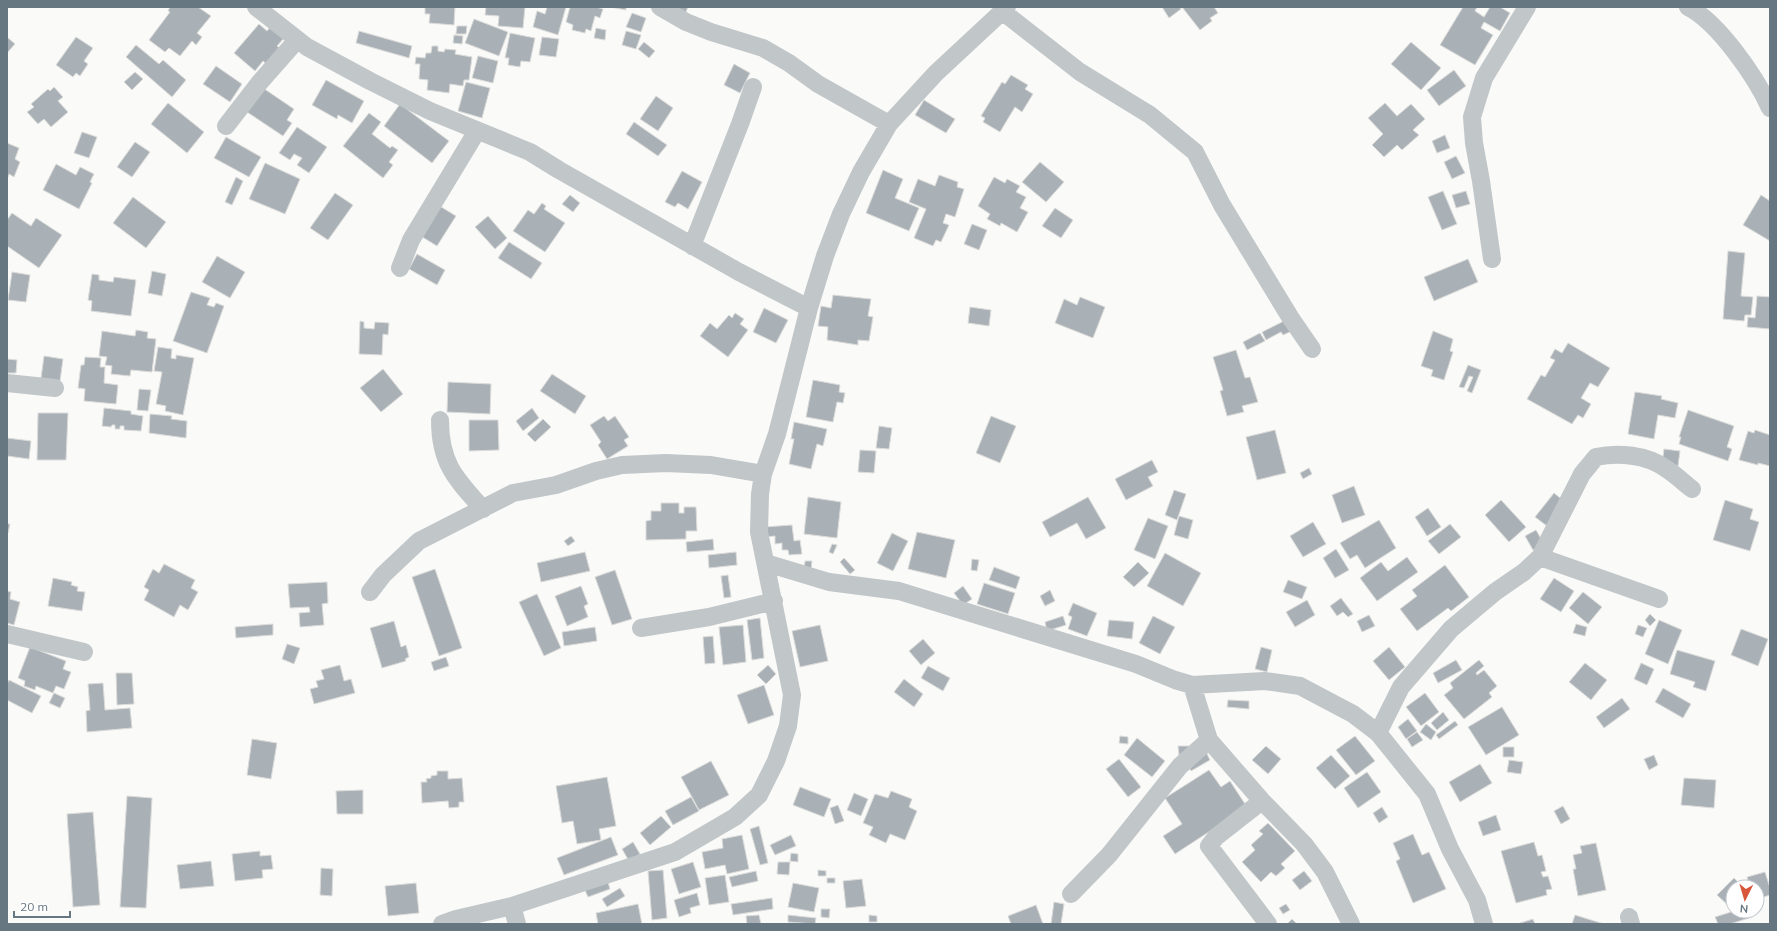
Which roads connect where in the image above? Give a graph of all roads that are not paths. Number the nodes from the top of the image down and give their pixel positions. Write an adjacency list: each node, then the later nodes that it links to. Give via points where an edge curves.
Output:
1 (256, 7): 6 (street)
2 (660, 7): 9 (street, via 686,22 711,32 763,48 818,84)
3 (1527, 7): 13 (street, via 1484,78 1472,116)
4 (1688, 7): 8 (street, via 1700,13 1728,42)
5 (1005, 9): 9 (street, via 936,73); 16 (street, via 1080,72 1150,115 1195,152 1222,205)
6 (297, 40): 10 (street); 11 (street, via 430,112)
7 (753, 87): 12 (street)
8 (1770, 108)
9 (889, 124): 15 (street, via 861,172 841,214)
10 (226, 126)
11 (477, 131): 12 (street, via 530,152); 14 (street, via 411,240)
12 (692, 246): 15 (street)
13 (1492, 259)
14 (400, 268)
15 (809, 308): 20 (street, via 777,434)
16 (1312, 349)
17 (7, 383): 18 (street)
18 (55, 388)
19 (440, 420): 22 (street, via 440,439 447,464 461,486)
20 (762, 474): 22 (street, via 711,465 622,465 556,485 513,493); 24 (street, via 759,525)
21 (1692, 489): 23 (street, via 1664,467 1641,458 1619,454 1596,457 1582,474)
22 (483, 509): 25 (street, via 419,541 383,574)
23 (1540, 557): 26 (street); 32 (street, via 1451,629 1401,687)
24 (766, 563): 27 (street); 31 (street, via 829,582 898,591 1136,664)
25 (370, 592)
26 (1659, 599)
27 (774, 601): 28 (street, via 710,617); 36 (street, via 792,695 786,733 776,761 759,795 735,817 674,852)
28 (641, 628)
29 (7, 634): 30 (street)
30 (84, 652)
31 (1192, 685): 32 (street, via 1265,681 1300,686 1352,714); 33 (street)
32 (1378, 733): 41 (street, via 1427,794 1450,849 1477,900)
33 (1209, 740): 34 (street); 35 (street, via 1180,766 1109,855)
34 (1262, 800): 39 (street, via 1216,837 1209,846); 40 (street, via 1304,844 1325,872)
35 (1071, 894)
36 (512, 906): 37 (street); 38 (street)
37 (442, 924)
38 (517, 924)
39 (1268, 924)
40 (1351, 924)
41 (1484, 924)

